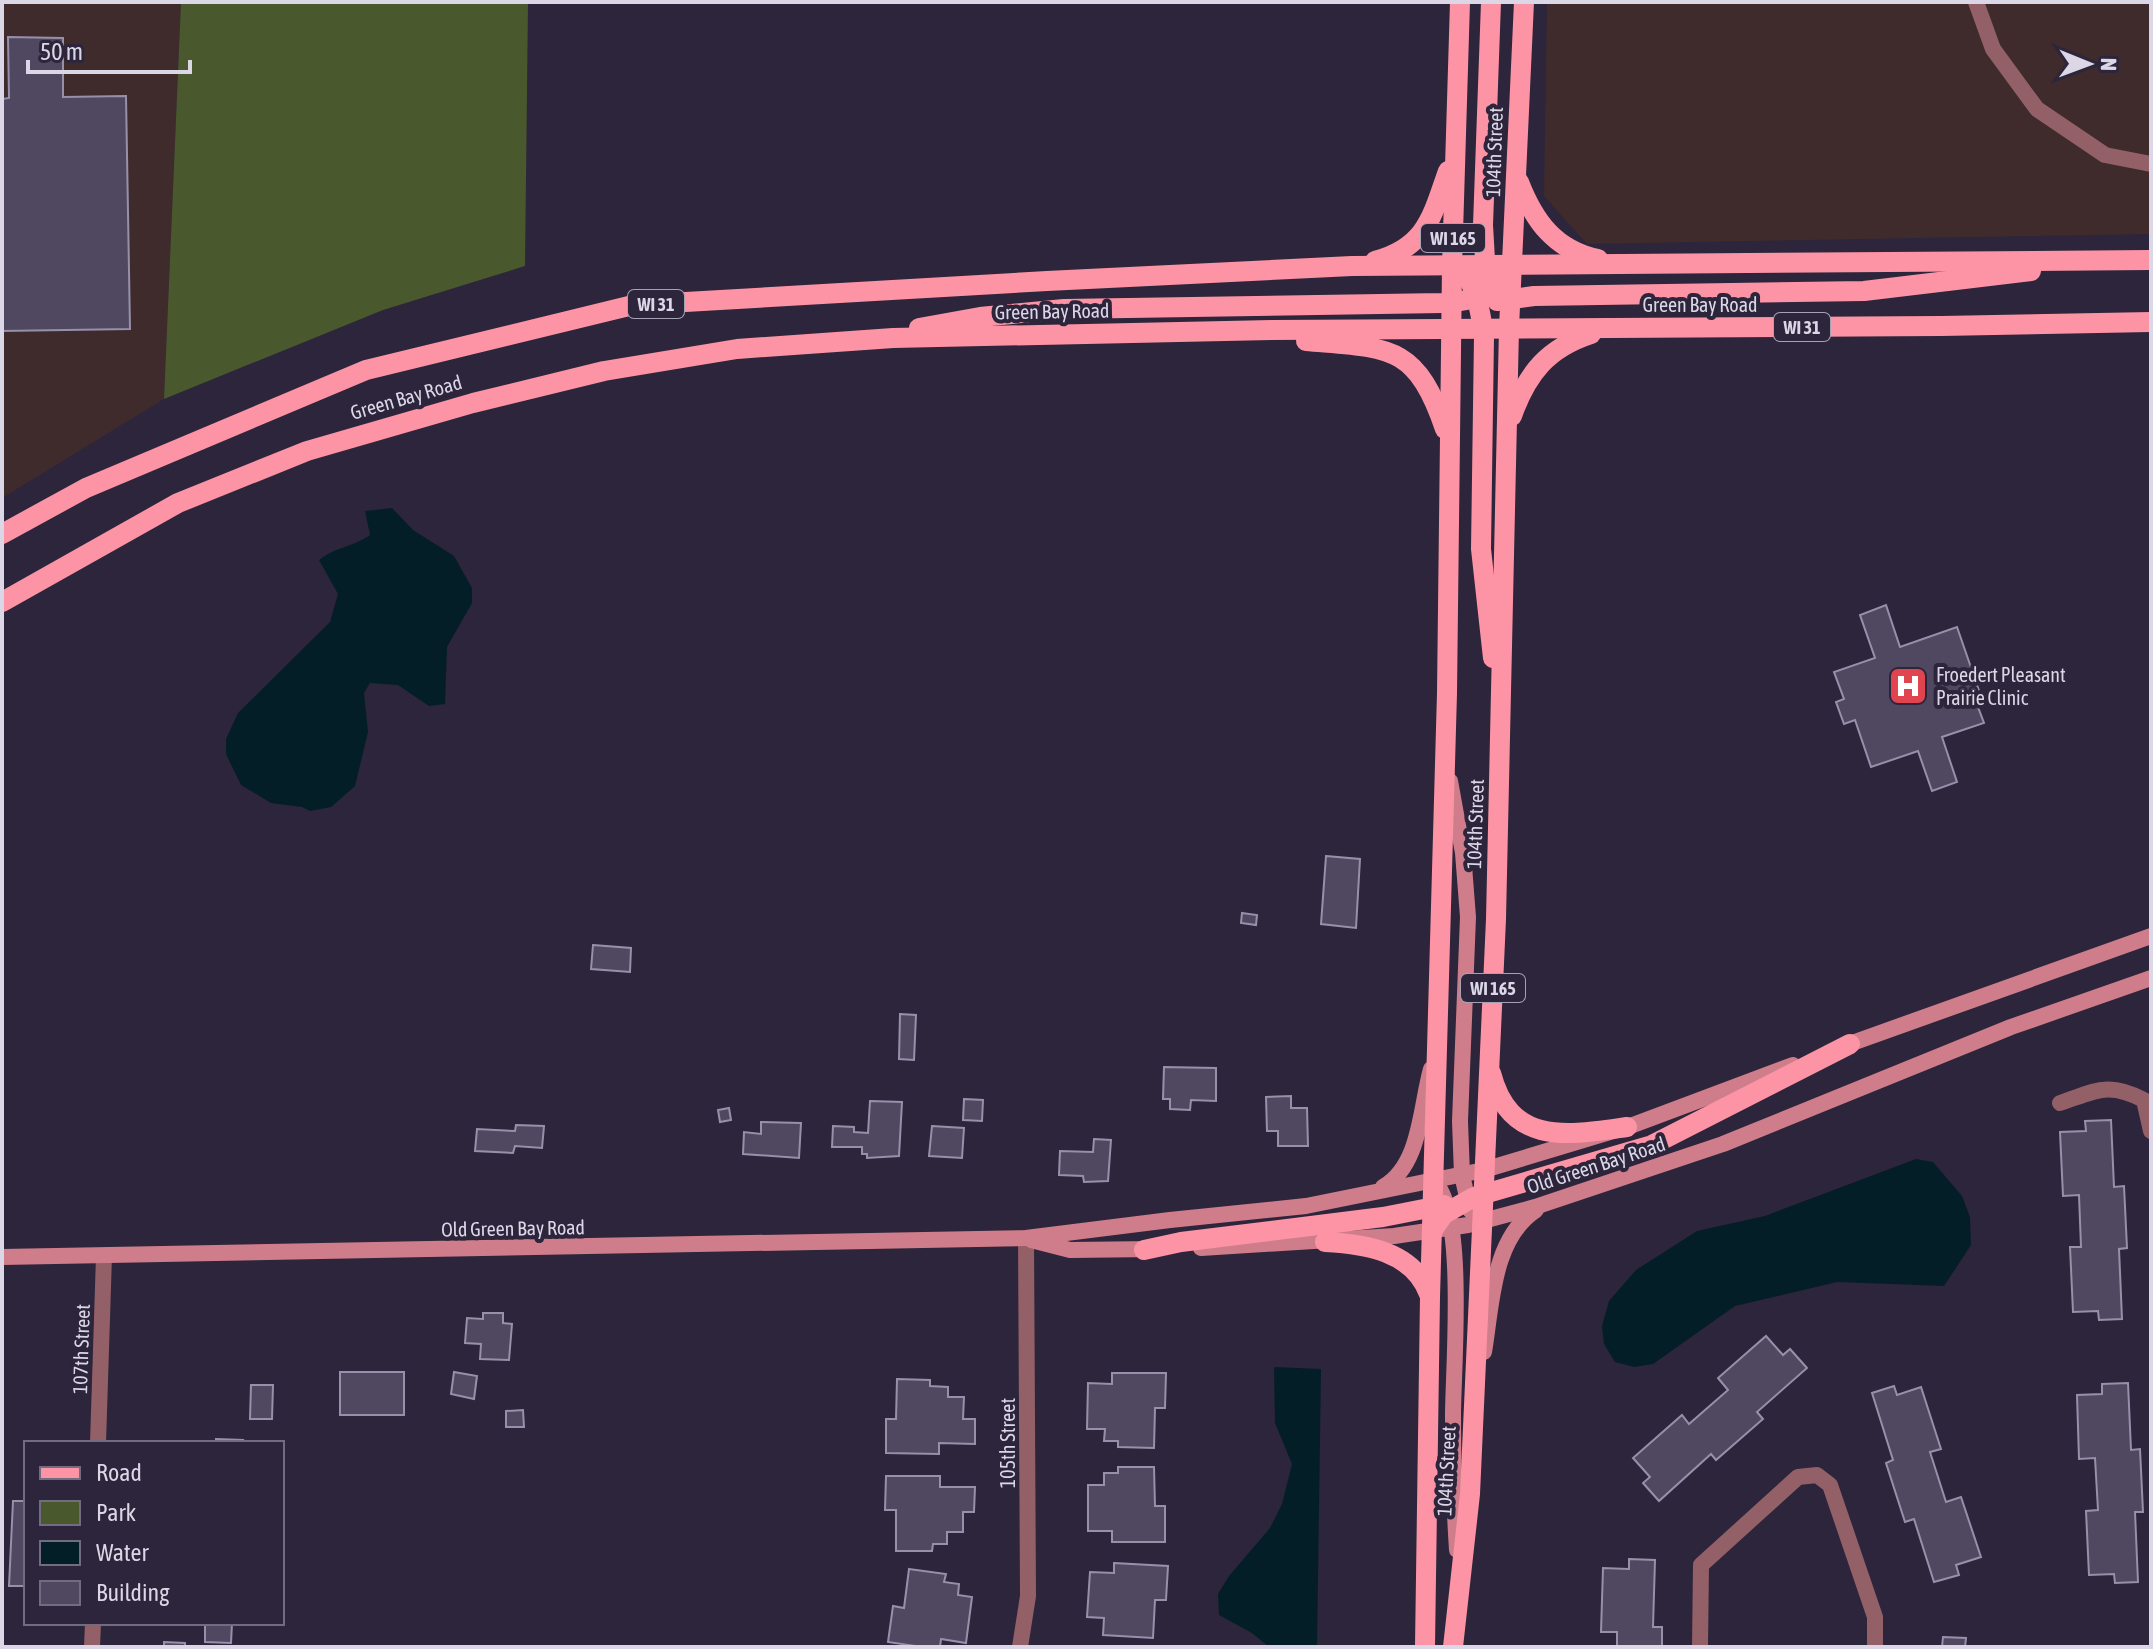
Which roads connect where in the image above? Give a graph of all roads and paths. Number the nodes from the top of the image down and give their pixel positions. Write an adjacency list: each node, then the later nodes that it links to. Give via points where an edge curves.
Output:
1 (1460, 2): 5 (main road, 104th Street / WI 165)
2 (1491, 2): 11 (main road)
3 (1524, 2): 7 (main road, 104th Street / WI 165)
4 (1976, 2): 6 (street, via 1993,49 2037,109 2105,155)
5 (1455, 149): 13 (main road, via 1432,215 1417,240 1395,255); 14 (main road, 104th Street / WI 165)
6 (2151, 164)
7 (1517, 176): 10 (main road, via 1535,217 1555,240 1578,253); 12 (main road, 104th Street / WI 165)
8 (2088, 260): 9 (main road, Green Bay Road / WI 31); 10 (main road, Green Bay Road / WI 31); 15 (main road, via 2018,274 1864,291)
9 (2151, 260)
10 (1625, 264): 12 (main road, Green Bay Road / WI 31)
11 (1484, 265): 12 (main road, Green Bay Road / WI 31); 14 (main road, Green Bay Road / WI 31); 15 (main road)
12 (1512, 265): 15 (main road)
13 (1352, 266): 14 (main road, Green Bay Road / WI 31); 26 (main road, Green Bay Road / WI 31, via 633,305 366,370 86,488)
14 (1452, 266): 15 (main road); 16 (main road, 104th Street / WI 165)
15 (1489, 300): 16 (main road); 18 (main road, via 1459,313); 19 (main road); 20 (main road, via 1496,319)
16 (1452, 302): 18 (main road, 104th Street / WI 165); 23 (main road, via 1040,310)
17 (2151, 322): 21 (main road, Green Bay Road / WI 31)
18 (1452, 327): 19 (main road, Green Bay Road / WI 31); 22 (main road, Green Bay Road / WI 31); 25 (main road, 104th Street / WI 165)
19 (1483, 328): 20 (main road, Green Bay Road / WI 31); 28 (main road, via 1481,549)
20 (1509, 328): 21 (main road, Green Bay Road / WI 31); 24 (main road, 104th Street / WI 165)
21 (1608, 329): 24 (main road, via 1563,345 1542,362 1524,387)
22 (1272, 330): 23 (main road, Green Bay Road / WI 31); 25 (main road, via 1285,339 1378,348 1403,358 1427,383)
23 (860, 340): 27 (main road, Green Bay Road / WI 31, via 737,349 604,371 307,451 178,503)
24 (1507, 431): 28 (main road, 104th Street / WI 165)
25 (1450, 441): 29 (main road, 104th Street / WI 165)
26 (2, 534)
27 (2, 602)
28 (1502, 721): 34 (main road, 104th Street / WI 165)
29 (1445, 760): 33 (main road, 104th Street / WI 165); 42 (street, via 1462,841 1467,904)
30 (2151, 936): 32 (street, Old Green Bay Road)
31 (2151, 978): 41 (street, Old Green Bay Road, via 2011,1027 1723,1144)
32 (1850, 1044): 36 (street, Old Green Bay Road); 42 (main road, via 1652,1145)
33 (1437, 1048): 39 (main road, 104th Street / WI 165); 40 (street, via 1408,1160 1393,1181)
34 (1489, 1061): 36 (main road, via 1502,1100 1534,1128 1565,1135); 38 (main road, 104th Street / WI 165)
35 (2060, 1103): 37 (street, via 2099,1089 2123,1089 2144,1100)
36 (1627, 1127): 38 (street, Old Green Bay Road)
37 (2151, 1131)
38 (1484, 1170): 42 (main road, 104th Street / WI 165)
39 (1433, 1181): 40 (street, Old Green Bay Road); 42 (main road, 104th Street / WI 165); 42 (street, Old Green Bay Road)
40 (1370, 1194): 44 (street, Old Green Bay Road)
41 (1547, 1203): 43 (street, Old Green Bay Road); 50 (street, via 1509,1240)
42 (1454, 1205): 43 (main road, 104th Street / WI 165); 43 (street, Old Green Bay Road); 45 (street, Old Green Bay Road); 46 (main road); 49 (main road, 104th Street / WI 165); 52 (street, via 1454,1470)
43 (1482, 1222): 50 (main road, 104th Street / WI 165)
44 (1026, 1238): 46 (street, Old Green Bay Road, via 1061,1250); 47 (street, Old Green Bay Road); 55 (street, 105th Street, via 1028,1596)
45 (1325, 1242): 46 (street, Old Green Bay Road); 49 (main road, via 1368,1247 1401,1259 1421,1278)
46 (1144, 1250)
47 (104, 1256): 48 (street, Old Green Bay Road); 51 (street, 107th Street)
48 (2, 1257)
49 (1430, 1297): 56 (main road, 104th Street / WI 165)
50 (1473, 1413): 52 (main road, 104th Street / WI 165)
51 (98, 1441)
52 (1460, 1584): 57 (main road, 104th Street / WI 165)
53 (93, 1625): 54 (street)
54 (92, 1647)
55 (1020, 1647)
56 (1425, 1647)
57 (1453, 1647)
58 (1700, 1647): 59 (street, via 1701,1565 1798,1477 1817,1475 1830,1485 1875,1617)
59 (1875, 1647)

